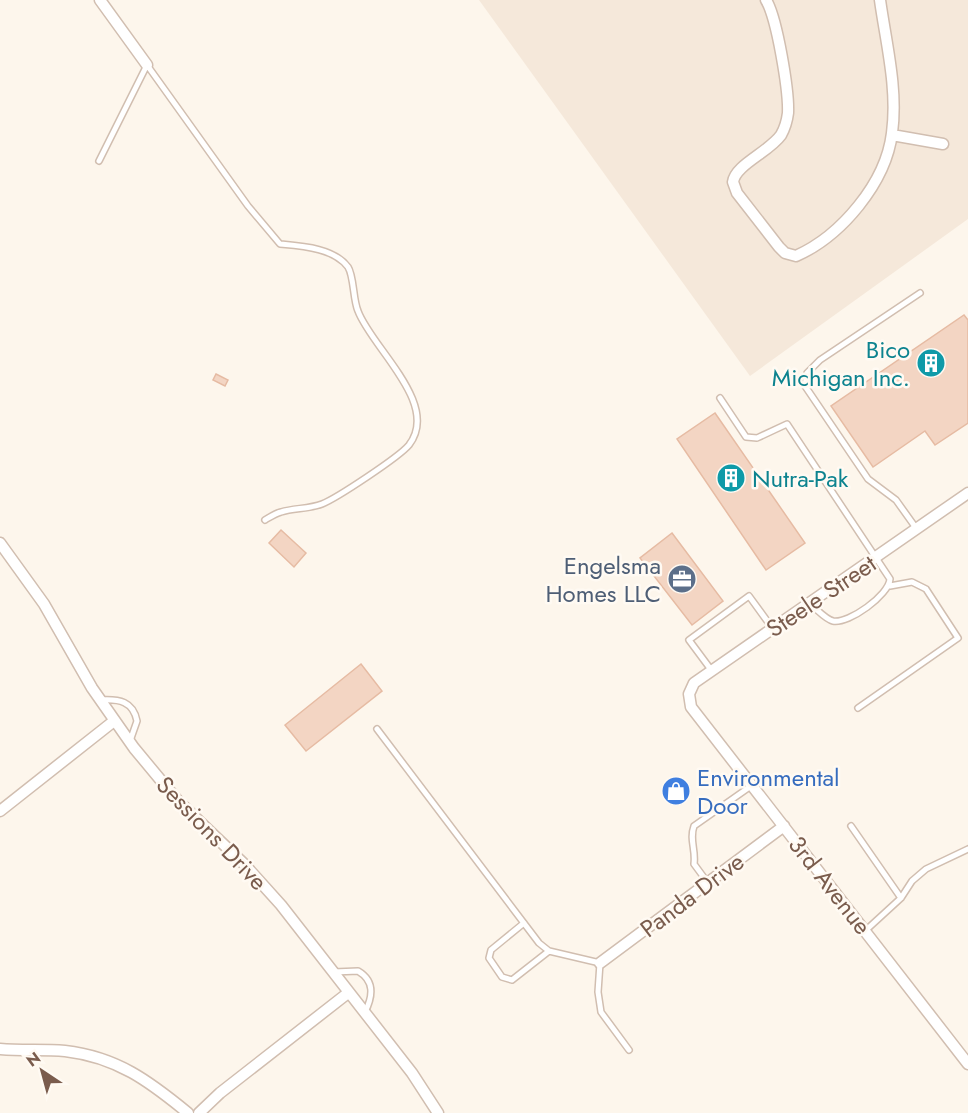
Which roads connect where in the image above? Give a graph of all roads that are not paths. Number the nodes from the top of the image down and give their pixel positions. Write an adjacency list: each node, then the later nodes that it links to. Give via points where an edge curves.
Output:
1 (100, 0): 4 (street)
2 (766, 0): 5 (street, via 776,25 788,116 782,134 737,171 733,182 737,193 779,247 790,255 803,253 861,204 885,160)
3 (880, 0): 5 (street, via 893,94)
4 (147, 65): 7 (lane); 11 (lane, via 248,206 280,244 335,255 349,268 358,313 416,408 416,430 410,444 396,457 322,504 280,512)
5 (892, 135): 6 (street)
6 (943, 144)
7 (99, 161)
8 (920, 293): 12 (lane, via 820,360 807,373 806,386 868,479 896,500)
9 (720, 398): 14 (lane, via 746,437 757,438 787,424)
10 (968, 493): 12 (street, Steele Street)
11 (265, 520)
12 (917, 530): 14 (street, Steele Street)
13 (0, 543): 19 (street, Sessions Drive, via 44,604)
14 (876, 558): 15 (lane, via 890,579); 16 (street, Steele Street)
15 (890, 586): 16 (lane, via 845,621 831,621); 21 (lane, via 912,582 926,589 958,638)
16 (810, 604): 17 (street, Steele Street)
17 (773, 629): 18 (street, Steele Street); 18 (lane, via 749,596 689,640)
18 (712, 671): 20 (street, Steele Street, via 694,683 689,694)
19 (100, 700): 22 (street, Sessions Drive); 24 (lane, via 123,701 132,708 137,725)
20 (691, 707): 25 (street, 3rd Avenue)
21 (858, 708)
22 (114, 722): 24 (street, Sessions Drive); 26 (street)
23 (377, 729): 32 (lane)
24 (129, 742): 36 (street, Sessions Drive, via 178,801 273,895)
25 (752, 785): 27 (street, 3rd Avenue); 30 (lane, via 694,826 690,836 696,851 694,864)
26 (0, 811)
27 (784, 826): 30 (street, Panda Drive); 33 (street, 3rd Avenue)
28 (851, 826): 31 (lane)
29 (968, 849): 31 (lane, via 926,869)
30 (708, 883): 35 (street, Panda Drive)
31 (901, 898): 33 (lane)
32 (524, 923): 34 (lane); 34 (lane, via 491,950 489,958 502,977 512,980)
33 (865, 931): 41 (street, 3rd Avenue)
34 (549, 951): 35 (lane)
35 (600, 963): 40 (lane, via 601,1012)
36 (333, 972): 37 (street, Sessions Drive); 38 (lane, via 357,971 369,980 371,996)
37 (348, 993): 38 (street, Sessions Drive); 43 (street)
38 (364, 1013): 44 (street, Sessions Drive)
39 (0, 1049): 42 (street, via 65,1051 100,1058 141,1077)
40 (630, 1050)
41 (968, 1064)
42 (188, 1113)
43 (199, 1113)
44 (438, 1113)

